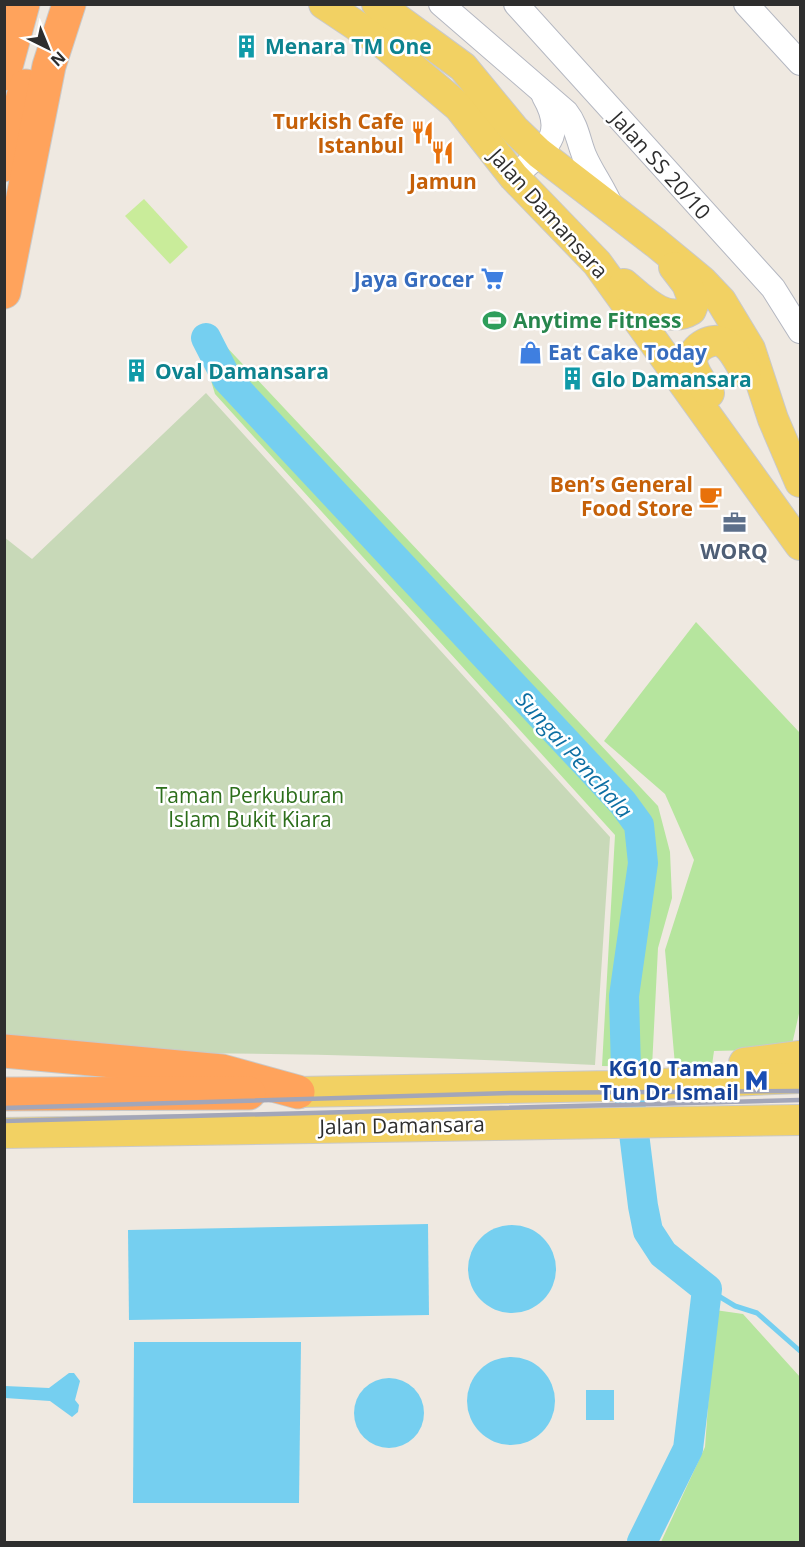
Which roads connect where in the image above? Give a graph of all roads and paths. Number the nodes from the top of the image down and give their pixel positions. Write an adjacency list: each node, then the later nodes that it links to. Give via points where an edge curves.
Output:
1 (12, 4): 10 (highway)
2 (23, 4): 12 (highway)
3 (53, 4): 15 (highway)
4 (69, 4): 20 (highway, via 49,66)
5 (324, 4): 16 (main road, Jalan Damansara, via 384,44 459,107)
6 (377, 4): 14 (main road, Jalan Damansara, via 463,67)
7 (441, 4): 13 (street)
8 (516, 4): 21 (street, Jalan SS 20/10, via 773,288)
9 (746, 4): 11 (street)
10 (4, 18)
11 (801, 63)
12 (4, 74)
13 (540, 89): 14 (street, via 554,113 556,128); 17 (street, via 574,122 584,154 603,185)
14 (539, 153): 16 (street); 17 (main road, Jalan Damansara)
15 (4, 165)
16 (514, 177): 19 (main road, Jalan Damansara)
17 (613, 212): 18 (main road, Jalan Damansara)
18 (656, 243): 19 (main road, via 691,293 691,310 682,316 662,313); 22 (main road, Jalan Damansara, via 702,281 734,320 750,349)
19 (597, 263): 24 (main road, Jalan Damansara)
20 (4, 292)
21 (801, 331)
22 (773, 419): 23 (main road, Jalan Damansara); 24 (main road, via 724,343 715,340 696,351 692,360 695,372 741,442)
23 (801, 482)
24 (760, 485): 25 (main road, Jalan Damansara)
25 (801, 545)
26 (4, 1050): 30 (highway, via 222,1071)
27 (801, 1056): 29 (main road, via 735,1064)
28 (801, 1078): 29 (main road, Jalan Damansara)
29 (711, 1081): 30 (main road, Jalan Damansara)
30 (298, 1092): 31 (highway)
31 (4, 1094)
32 (801, 1120): 33 (main road, Jalan Damansara)
33 (4, 1133)

